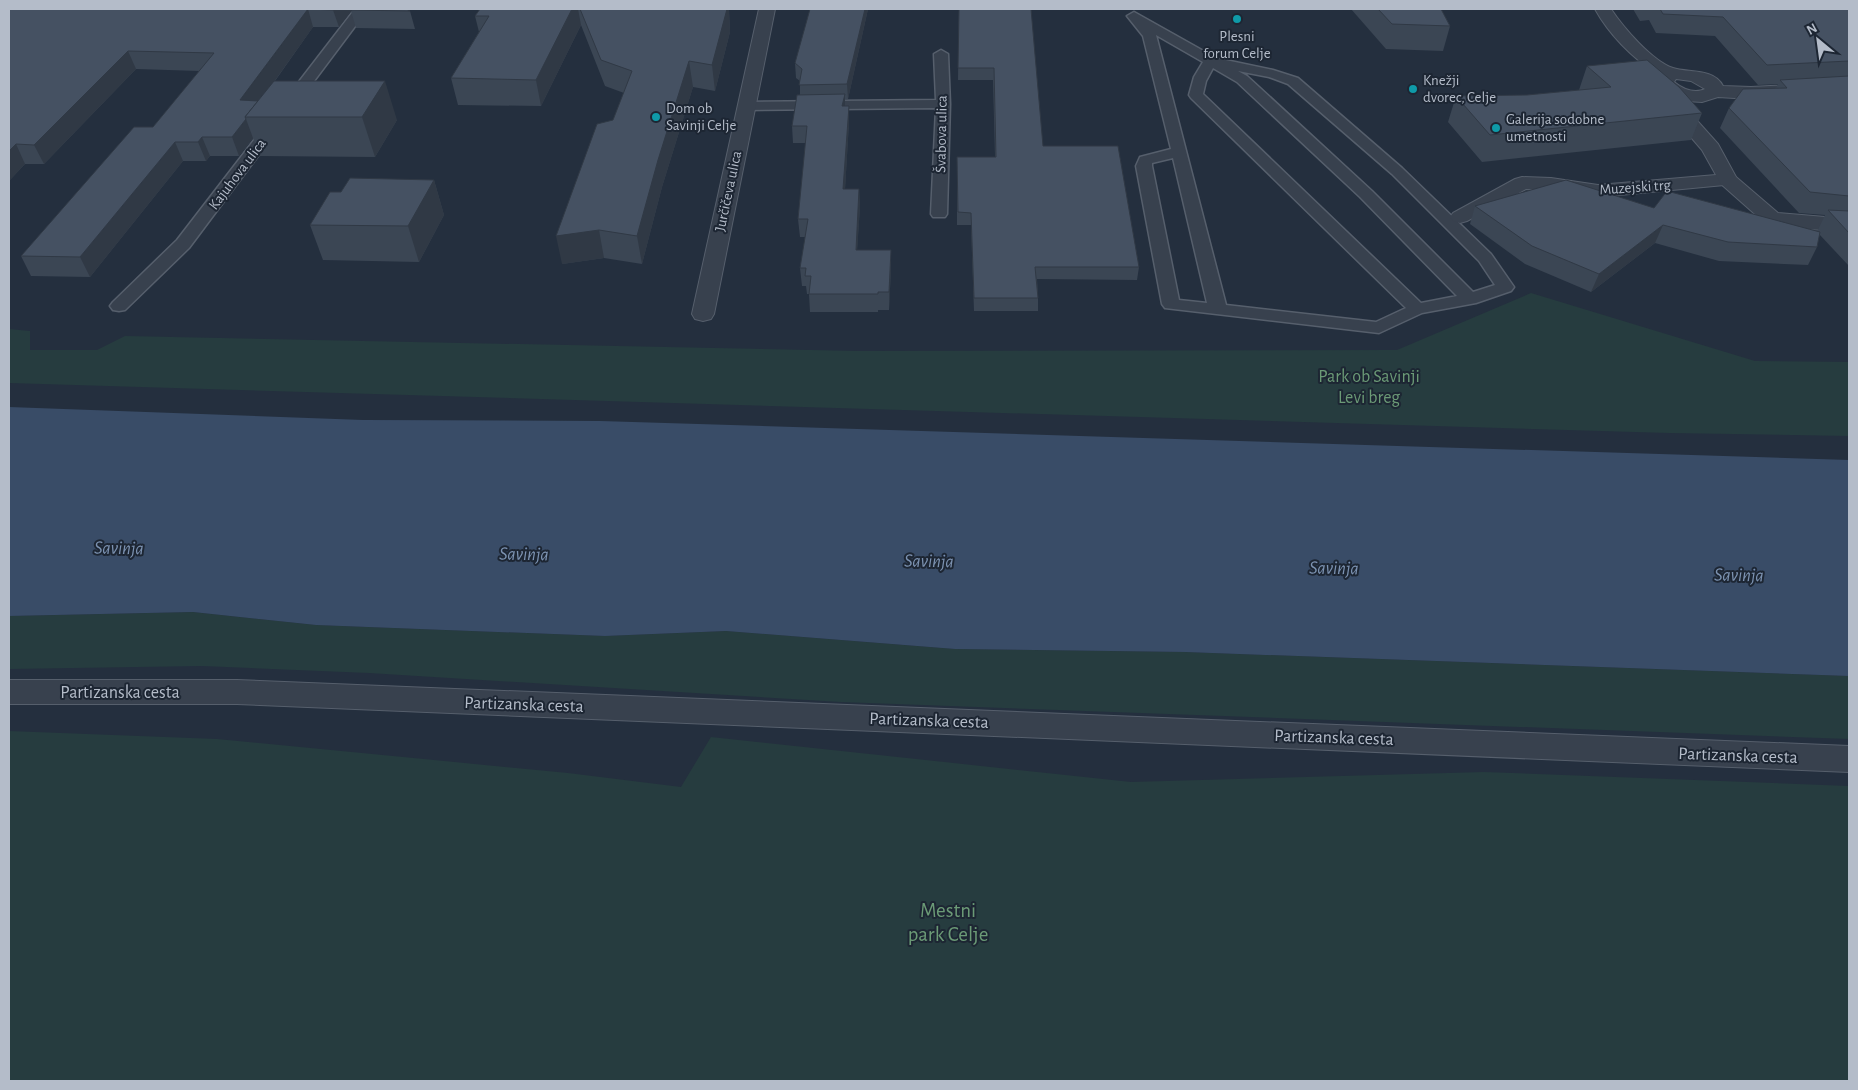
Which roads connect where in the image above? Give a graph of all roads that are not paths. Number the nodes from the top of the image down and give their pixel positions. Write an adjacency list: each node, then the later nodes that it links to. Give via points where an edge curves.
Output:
1 (362, 9): 19 (lane, Kajuhova ulica, via 183,244)
2 (767, 9): 12 (street, Jurčičeva ulica)
3 (1603, 9): 7 (street, via 1622,37)
4 (1128, 12): 6 (lane); 13 (lane, via 1150,35)
5 (941, 54): 11 (lane, Švabova ulica)
6 (1211, 61): 18 (lane, via 1242,79 1366,194); 18 (lane, via 1293,81 1398,171 1486,258 1505,287); 20 (lane, via 1202,71 1196,95)
7 (1670, 74): 9 (street, via 1701,77 1713,84); 10 (street, via 1663,80 1667,88)
8 (1849, 87): 9 (street, via 1751,93)
9 (1715, 91): 10 (street, via 1697,97)
10 (1682, 94): 14 (street, via 1674,107 1711,148)
11 (943, 104): 12 (lane); 15 (lane, Švabova ulica)
12 (746, 106): 22 (street, Jurčičeva ulica)
13 (1180, 151): 21 (lane); 21 (lane, via 1145,160 1144,166 1171,304)
14 (1728, 180): 16 (street, Muzejski trg, via 1598,191 1522,183); 17 (street, via 1772,219)
15 (939, 214)
16 (1460, 217)
17 (1849, 224)
18 (1470, 298): 20 (lane)
19 (119, 306)
20 (1417, 309): 21 (lane, via 1379,328)
21 (1218, 310)
22 (703, 314)
23 (9, 692): 24 (street, Partizanska cesta, via 237,692)
24 (1849, 759)

